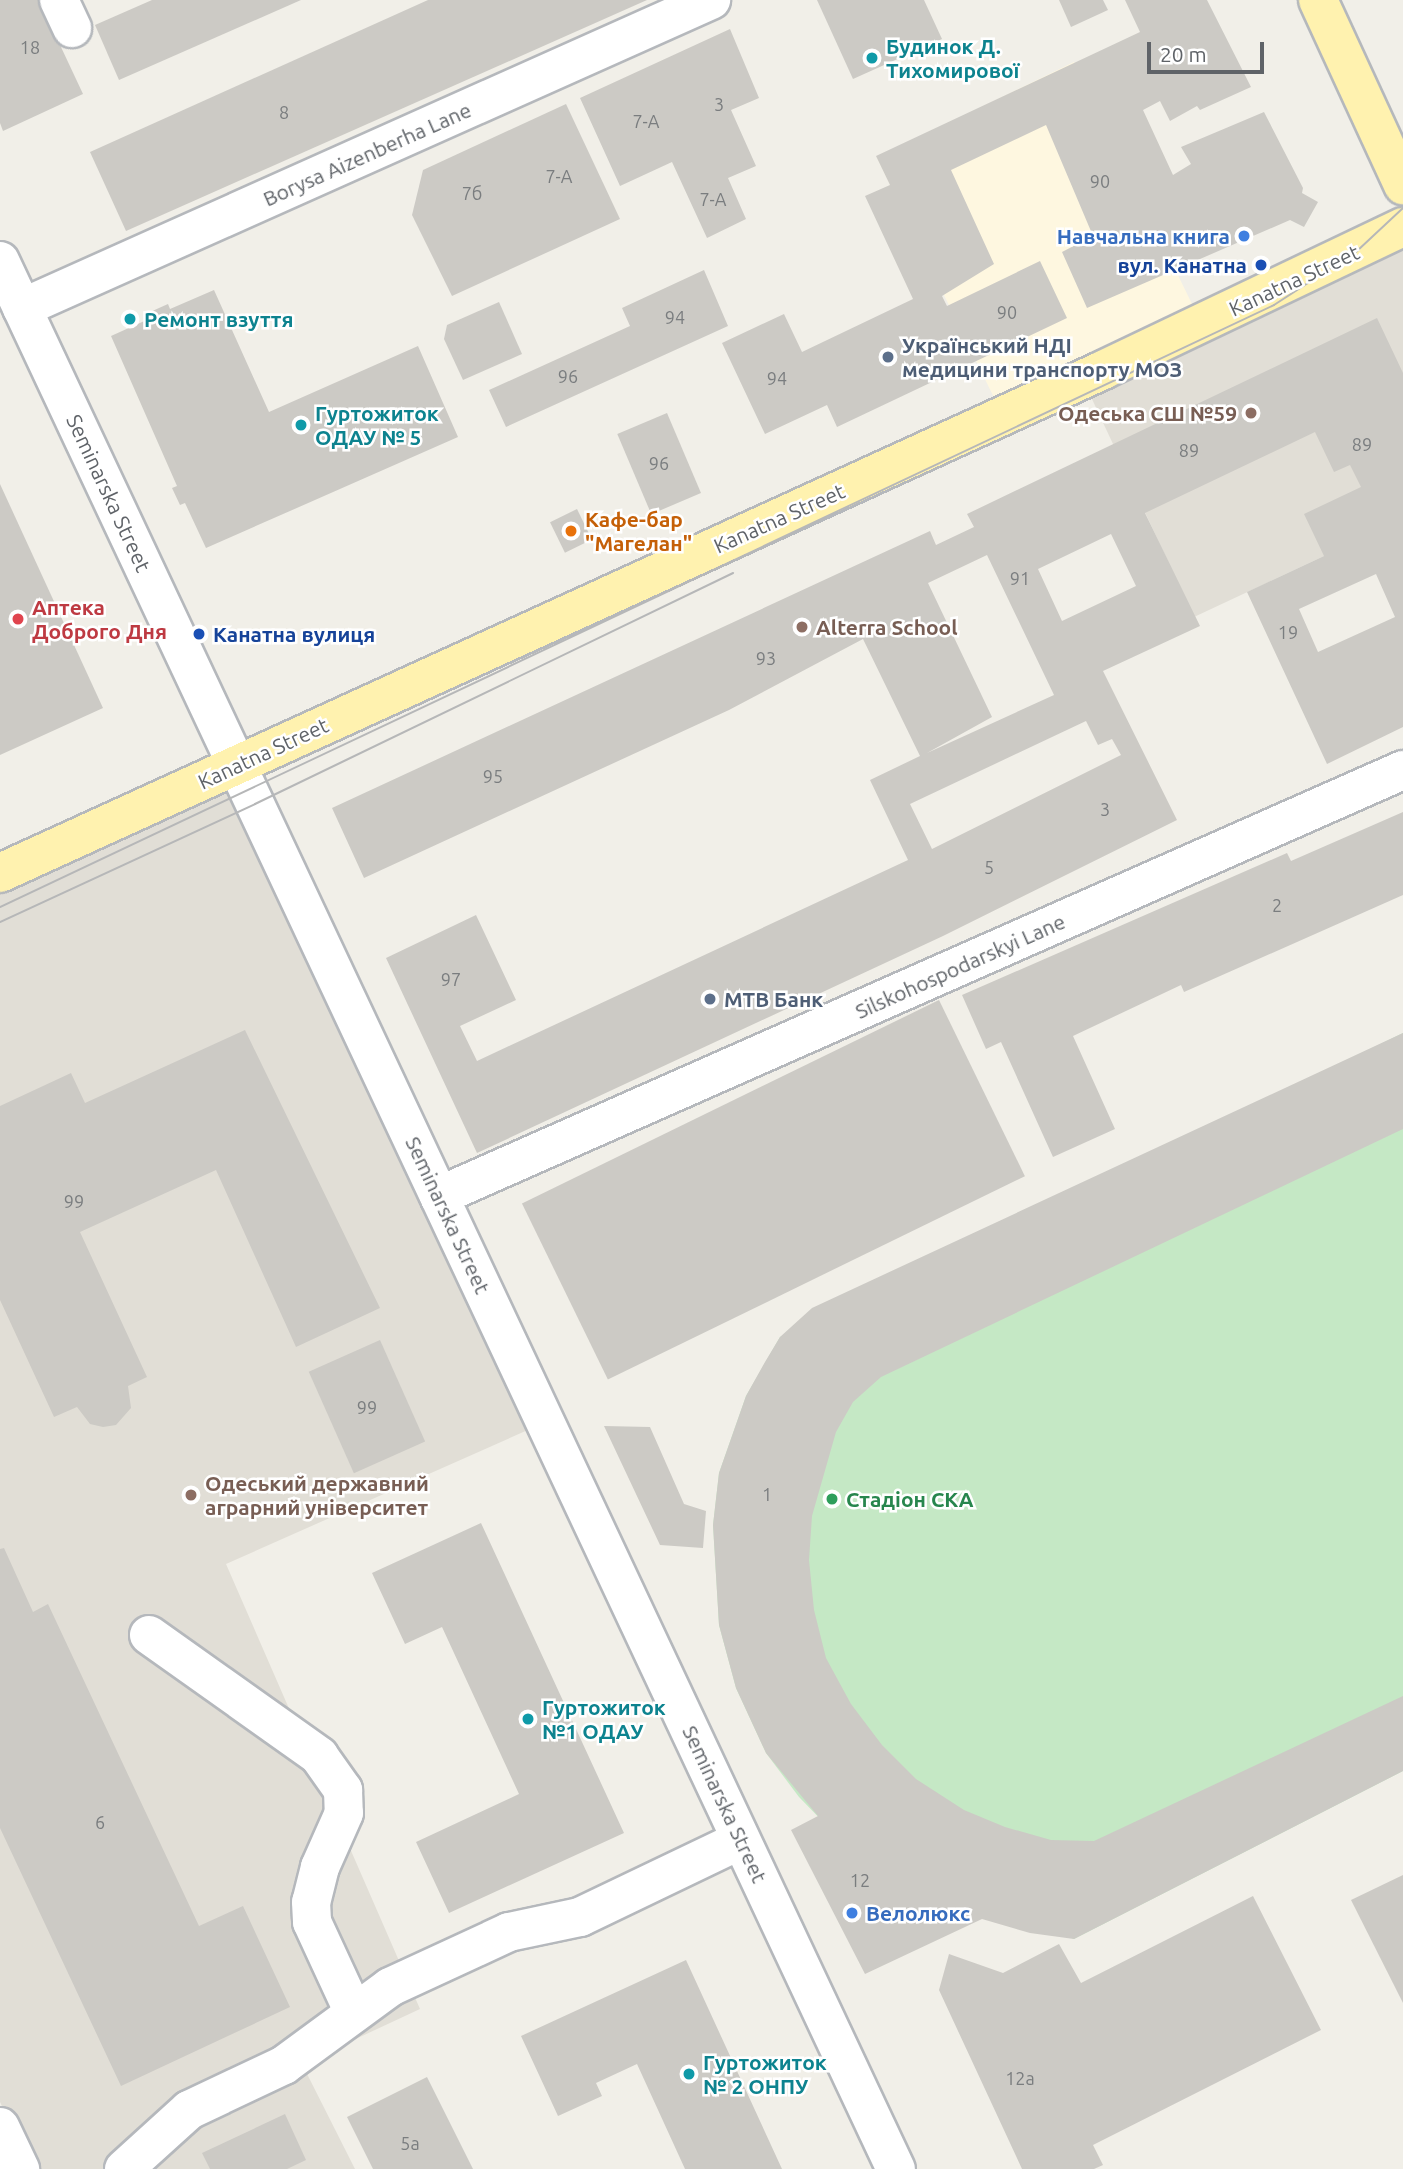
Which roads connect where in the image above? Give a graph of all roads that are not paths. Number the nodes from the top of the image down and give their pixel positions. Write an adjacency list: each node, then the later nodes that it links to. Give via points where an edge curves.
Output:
1 (711, 0): 6 (street, Borysa Aizenberha Lane)
2 (1318, 0): 3 (main road)
3 (1402, 177)
4 (1403, 227): 7 (main road, Kanatna Street, via 1103,370)
5 (0, 261): 6 (street, Seminarska Street)
6 (22, 308): 7 (street, Seminarska Street)
7 (237, 765): 9 (main road, Kanatna Street); 10 (street, Seminarska Street)
8 (1403, 770): 10 (street, Silskohospodarskyi Lane)
9 (0, 873)
10 (439, 1196): 12 (street, Seminarska Street)
11 (149, 1635): 13 (street, via 319,1756 343,1790 344,1812 320,1867 311,1902 312,1922)
12 (741, 1840): 13 (street, via 580,1917 509,1932 390,1987); 17 (street, Seminarska Street)
13 (354, 2013): 16 (street, via 284,2065 189,2110)
14 (0, 2127): 15 (street)
15 (20, 2169)
16 (124, 2169)
17 (896, 2169)

